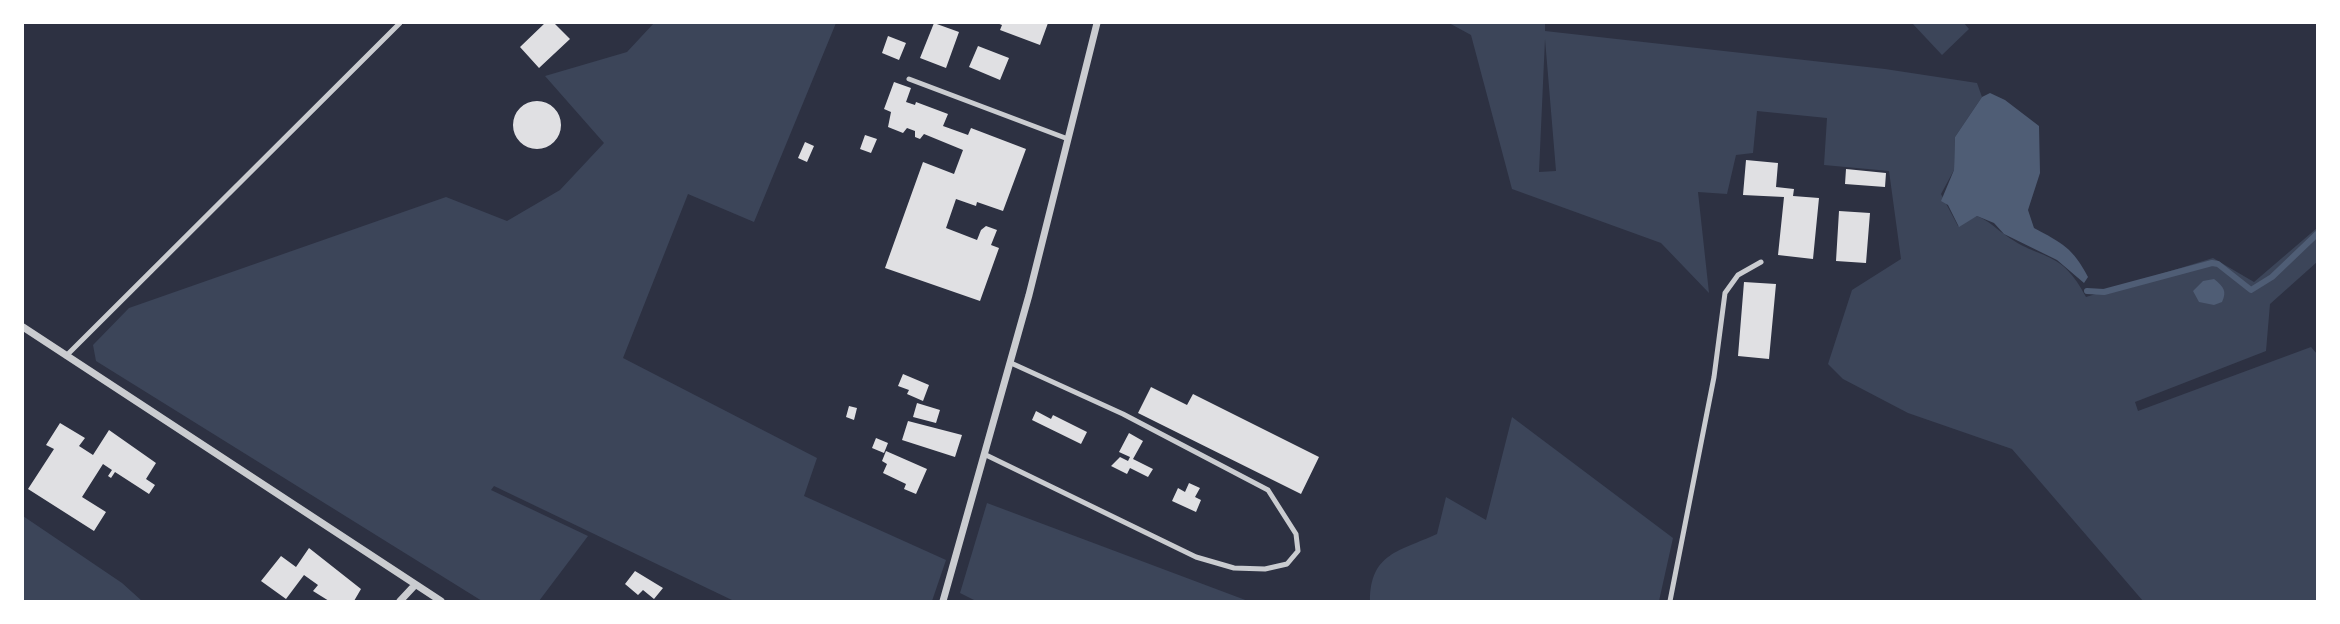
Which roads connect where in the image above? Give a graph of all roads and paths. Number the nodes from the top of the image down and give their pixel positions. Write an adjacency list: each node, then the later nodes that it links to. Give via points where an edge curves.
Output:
1 (400, 23): 7 (lane)
2 (1097, 23): 4 (street)
3 (909, 79): 4 (lane)
4 (1068, 139): 8 (street)
5 (1761, 262): 14 (lane, via 1738,275 1725,293 1714,377)
6 (23, 327): 7 (street)
7 (66, 356): 10 (street)
8 (1011, 363): 9 (street); 9 (lane, via 1123,414 1268,490 1296,534 1297,551 1287,564 1265,569 1234,568 1196,557)
9 (986, 455): 13 (street)
10 (415, 585): 11 (street); 12 (street)
11 (400, 601)
12 (441, 601)
13 (943, 601)
14 (1670, 601)

